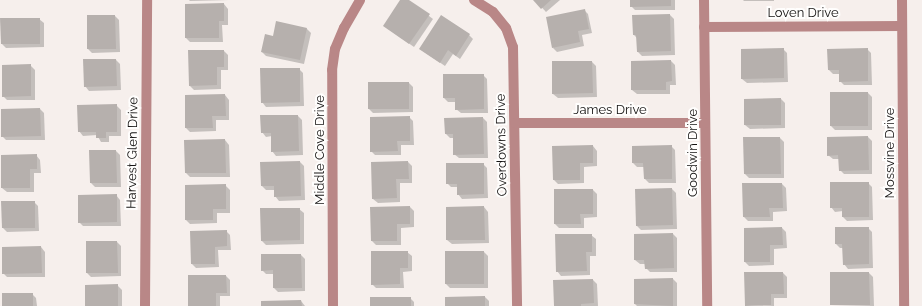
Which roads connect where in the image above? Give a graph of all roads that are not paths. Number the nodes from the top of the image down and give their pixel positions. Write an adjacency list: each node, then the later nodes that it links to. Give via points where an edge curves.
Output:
1 (147, 0): 10 (street, Harvest Glen Drive)
2 (360, 0): 11 (street, Middle Cove Drive, via 335,49 332,70)
3 (474, 0): 9 (street, Overdowns Drive, via 493,12 506,28 513,47)
4 (704, 0): 7 (street, Goodwin Drive)
5 (902, 0): 6 (street, Mossvine Drive)
6 (902, 26): 7 (street, Loven Drive); 14 (street, Mossvine Drive)
7 (704, 27): 8 (street, Goodwin Drive)
8 (705, 122): 9 (street, James Drive); 13 (street, Goodwin Drive)
9 (516, 123): 12 (street, Overdowns Drive)
10 (145, 306)
11 (333, 306)
12 (517, 306)
13 (707, 306)
14 (904, 306)

